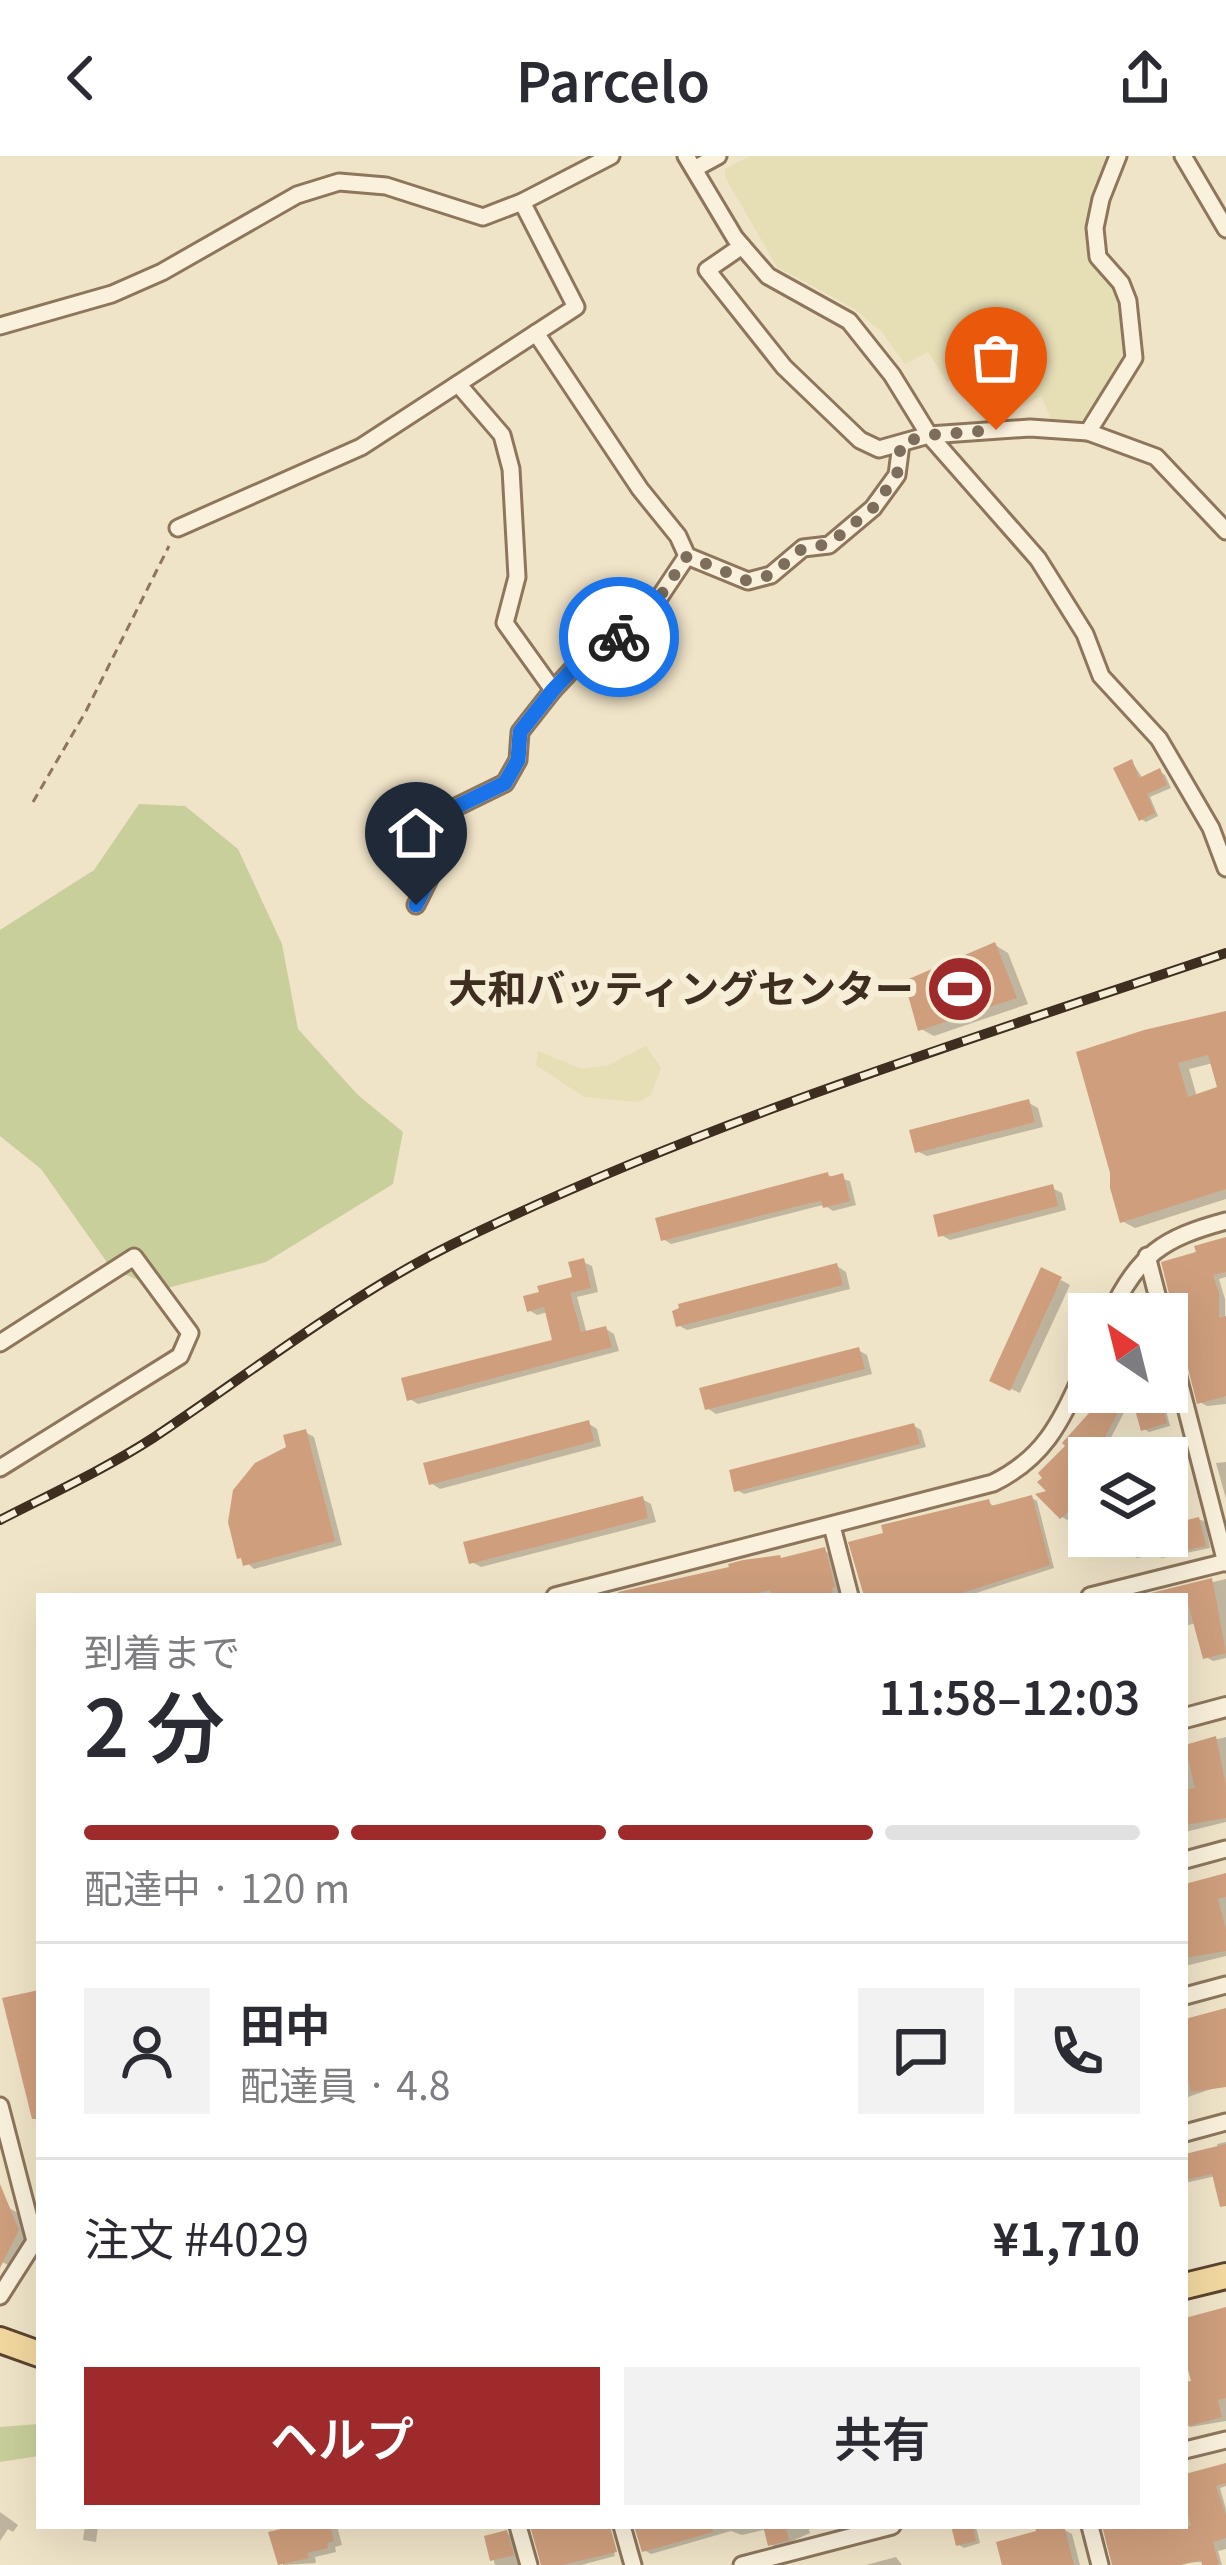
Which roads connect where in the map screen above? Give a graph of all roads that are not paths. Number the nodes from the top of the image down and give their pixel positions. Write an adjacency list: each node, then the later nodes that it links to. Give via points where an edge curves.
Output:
1 (611, 156): 6 (street)
2 (718, 156): 5 (street)
3 (1118, 156): 12 (street, via 1101,199 1097,257 1128,301 1134,358)
4 (1183, 156): 7 (street)
5 (690, 163): 8 (street)
6 (522, 202): 9 (street, via 483,217 386,186 339,182 296,195 112,294); 10 (street, via 576,307)
7 (1226, 229)
8 (742, 246): 13 (street, via 768,275 849,321); 14 (street, via 706,270 741,317 860,440 880,449)
9 (0, 326)
10 (536, 333): 11 (street); 17 (street)
11 (458, 384): 15 (street, via 362,448); 18 (street, via 502,435 517,577 505,623)
12 (1088, 432): 13 (street); 16 (street, via 1156,457)
13 (929, 435): 14 (street); 19 (street, via 1038,559 1102,676 1159,739)
14 (901, 443): 17 (street, via 897,475 873,508 771,575 748,581)
15 (178, 528)
16 (1226, 531)
17 (687, 556): 18 (street, via 637,631 596,644)
18 (553, 690): 20 (street, via 520,732 505,783 456,807)
19 (1226, 868)
20 (416, 905)
21 (1226, 1221): 22 (street, via 1186,1232)
22 (1147, 1256): 23 (street); 24 (street)
23 (1120, 1293)
24 (1157, 1293)
25 (0, 1343): 28 (street, via 134,1257 190,1333 180,1356)
26 (1068, 1404): 29 (street, via 1044,1446 993,1483)
27 (1187, 1413): 30 (street)
28 (0, 1468)
29 (832, 1526): 31 (street); 32 (street)
30 (1226, 1562): 33 (street)
31 (567, 1593)
32 (849, 1593)
33 (1102, 1593)
34 (1226, 1707): 35 (street)
35 (1188, 1717)
36 (1226, 1849): 37 (street)
37 (1188, 1859)
38 (1226, 1985): 39 (street)
39 (1188, 1995)
40 (0, 2106): 44 (street)
41 (1226, 2122): 42 (street)
42 (1188, 2132)
43 (0, 2179): 44 (street)
44 (22, 2188): 47 (street, via 35,2241)
45 (1226, 2276): 46 (main road)
46 (1188, 2285)
47 (0, 2296)
48 (0, 2339): 49 (main road)
49 (36, 2353)
50 (1226, 2440): 51 (street)
51 (1188, 2449)
52 (519, 2529): 56 (street)
53 (623, 2529): 57 (street)
54 (880, 2529): 58 (street)
55 (1091, 2529): 59 (street)
56 (529, 2565)
57 (633, 2565)
58 (742, 2565)
59 (1100, 2565)

